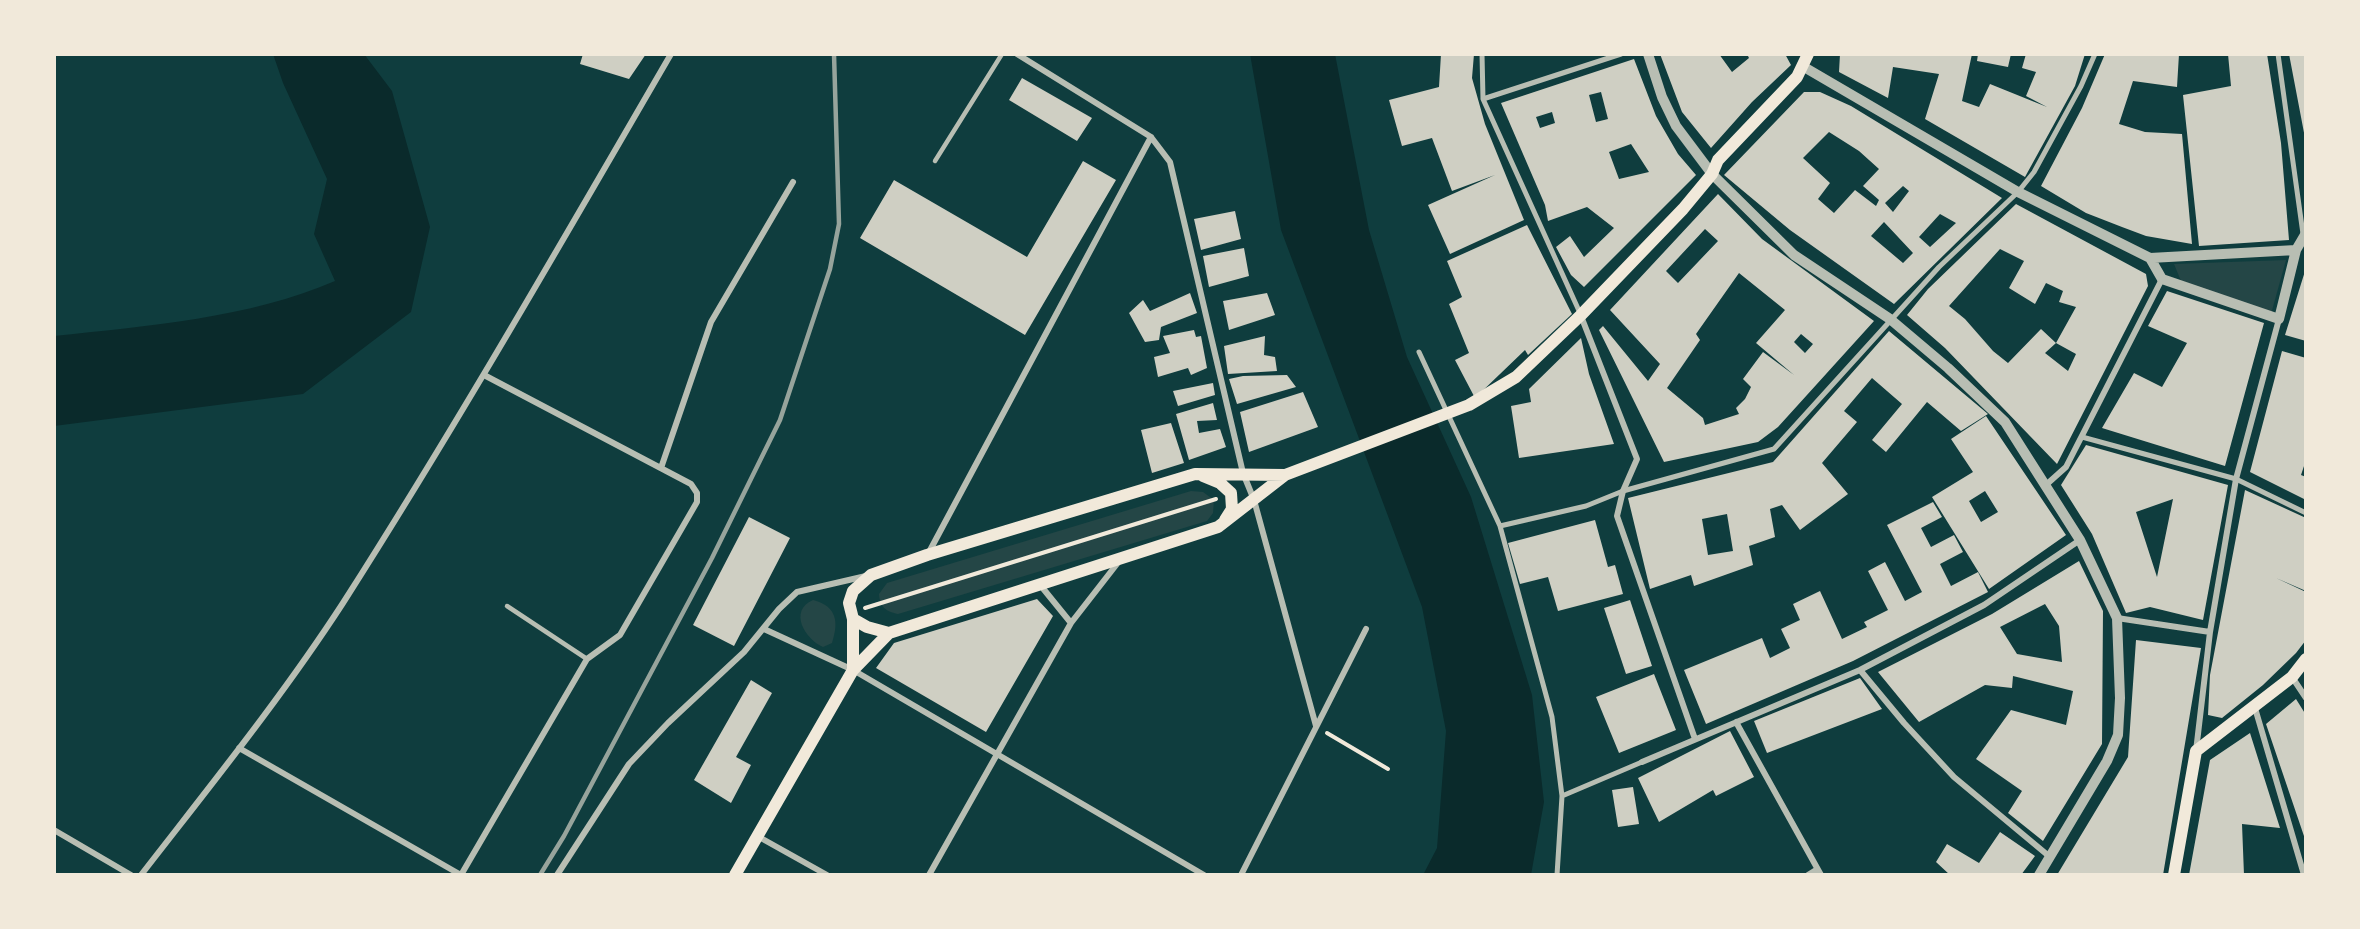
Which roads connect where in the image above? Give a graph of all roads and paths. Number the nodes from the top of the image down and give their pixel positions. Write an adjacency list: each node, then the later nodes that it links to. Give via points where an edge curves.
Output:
1 (672, 54): 25 (street)
2 (1002, 54): 13 (lane)
3 (1017, 54): 12 (street)
4 (1482, 54): 11 (street)
5 (1621, 54): 11 (street)
6 (1648, 54): 14 (street, via 1676,126)
7 (1808, 54): 10 (main road)
8 (2094, 54): 16 (street, via 2034,172)
9 (2278, 54): 17 (street)
10 (1804, 67): 14 (main road, via 1719,160); 16 (street)
11 (1483, 99): 21 (street)
12 (1150, 136): 28 (street, via 1170,162); 40 (street)
13 (935, 161)
14 (1712, 174): 21 (main road); 23 (street, via 1794,255)
15 (793, 182): 27 (street, via 711,322)
16 (2018, 192): 19 (street); 23 (street)
17 (2305, 234): 18 (street)
18 (2296, 250): 19 (street); 22 (street)
19 (2150, 258): 20 (street)
20 (2162, 279): 22 (street); 26 (street)
21 (1581, 315): 30 (main road, via 1516,377 1469,405); 33 (street, via 1637,459)
22 (2279, 319): 31 (street)
23 (1890, 320): 32 (street, via 2005,422); 33 (street, via 1774,449)
24 (1419, 352): 37 (street)
25 (484, 375): 27 (street); 62 (street, via 342,604)
26 (2082, 437): 31 (street); 32 (street, via 2066,467)
27 (661, 468): 52 (street, via 691,484 697,502 620,635)
28 (1243, 472): 29 (main road); 30 (main road); 35 (street)
29 (1195, 474): 34 (main road, via 1214,480); 40 (main road)
30 (1285, 475): 35 (main road)
31 (2236, 478): 36 (street); 51 (street)
32 (2047, 484): 39 (street)
33 (1623, 491): 37 (street, via 1586,506); 61 (street, via 1617,516)
34 (1231, 493): 38 (main road, via 1232,509); 45 (path)
35 (1254, 500): 38 (main road); 60 (street)
36 (2306, 513)
37 (1500, 526): 67 (street, via 1552,717)
38 (1218, 527): 41 (main road)
39 (2080, 540): 46 (street); 55 (street, via 1984,605)
40 (927, 555): 42 (main road)
41 (1120, 560): 43 (main road); 47 (street)
42 (871, 575): 45 (main road, via 853,591); 48 (street, via 797,592)
43 (1041, 586): 47 (street); 50 (main road)
44 (507, 606): 52 (lane)
45 (851, 616): 50 (main road, via 867,627); 54 (main road)
46 (2116, 618): 51 (street); 70 (street, via 2118,735 2107,761)
47 (1071, 623): 64 (street)
48 (764, 629): 54 (street); 75 (street, via 629,764)
49 (1366, 629): 60 (street)
50 (889, 633): 54 (main road)
51 (2210, 633): 63 (street)
52 (586, 659): 74 (street)
53 (2306, 659): 56 (main road)
54 (853, 670): 64 (street); 69 (main road)
55 (1860, 670): 59 (street); 70 (street, via 1954,777)
56 (2292, 677): 57 (street); 58 (main road)
57 (2306, 698)
58 (2254, 708): 63 (main road); 85 (street)
59 (1736, 722): 61 (street); 71 (street)
60 (1316, 726): 66 (path); 80 (street)
61 (1695, 739): 65 (street)
62 (239, 748): 73 (street); 74 (street)
63 (2196, 751): 84 (main road)
64 (996, 755): 78 (street); 79 (street)
65 (1642, 762): 67 (street)
66 (1388, 769)
67 (1562, 796): 81 (street)
68 (54, 830): 72 (street)
69 (759, 837): 76 (main road); 77 (street)
70 (2050, 857): 83 (street)
71 (1819, 872): 82 (street)
72 (131, 875)
73 (141, 875)
74 (461, 875)
75 (557, 875)
76 (735, 875)
77 (827, 875)
78 (929, 875)
79 (1204, 875)
80 (1241, 875)
81 (1557, 875)
82 (1808, 875)
83 (2039, 875)
84 (2174, 875)
85 (2304, 875)

